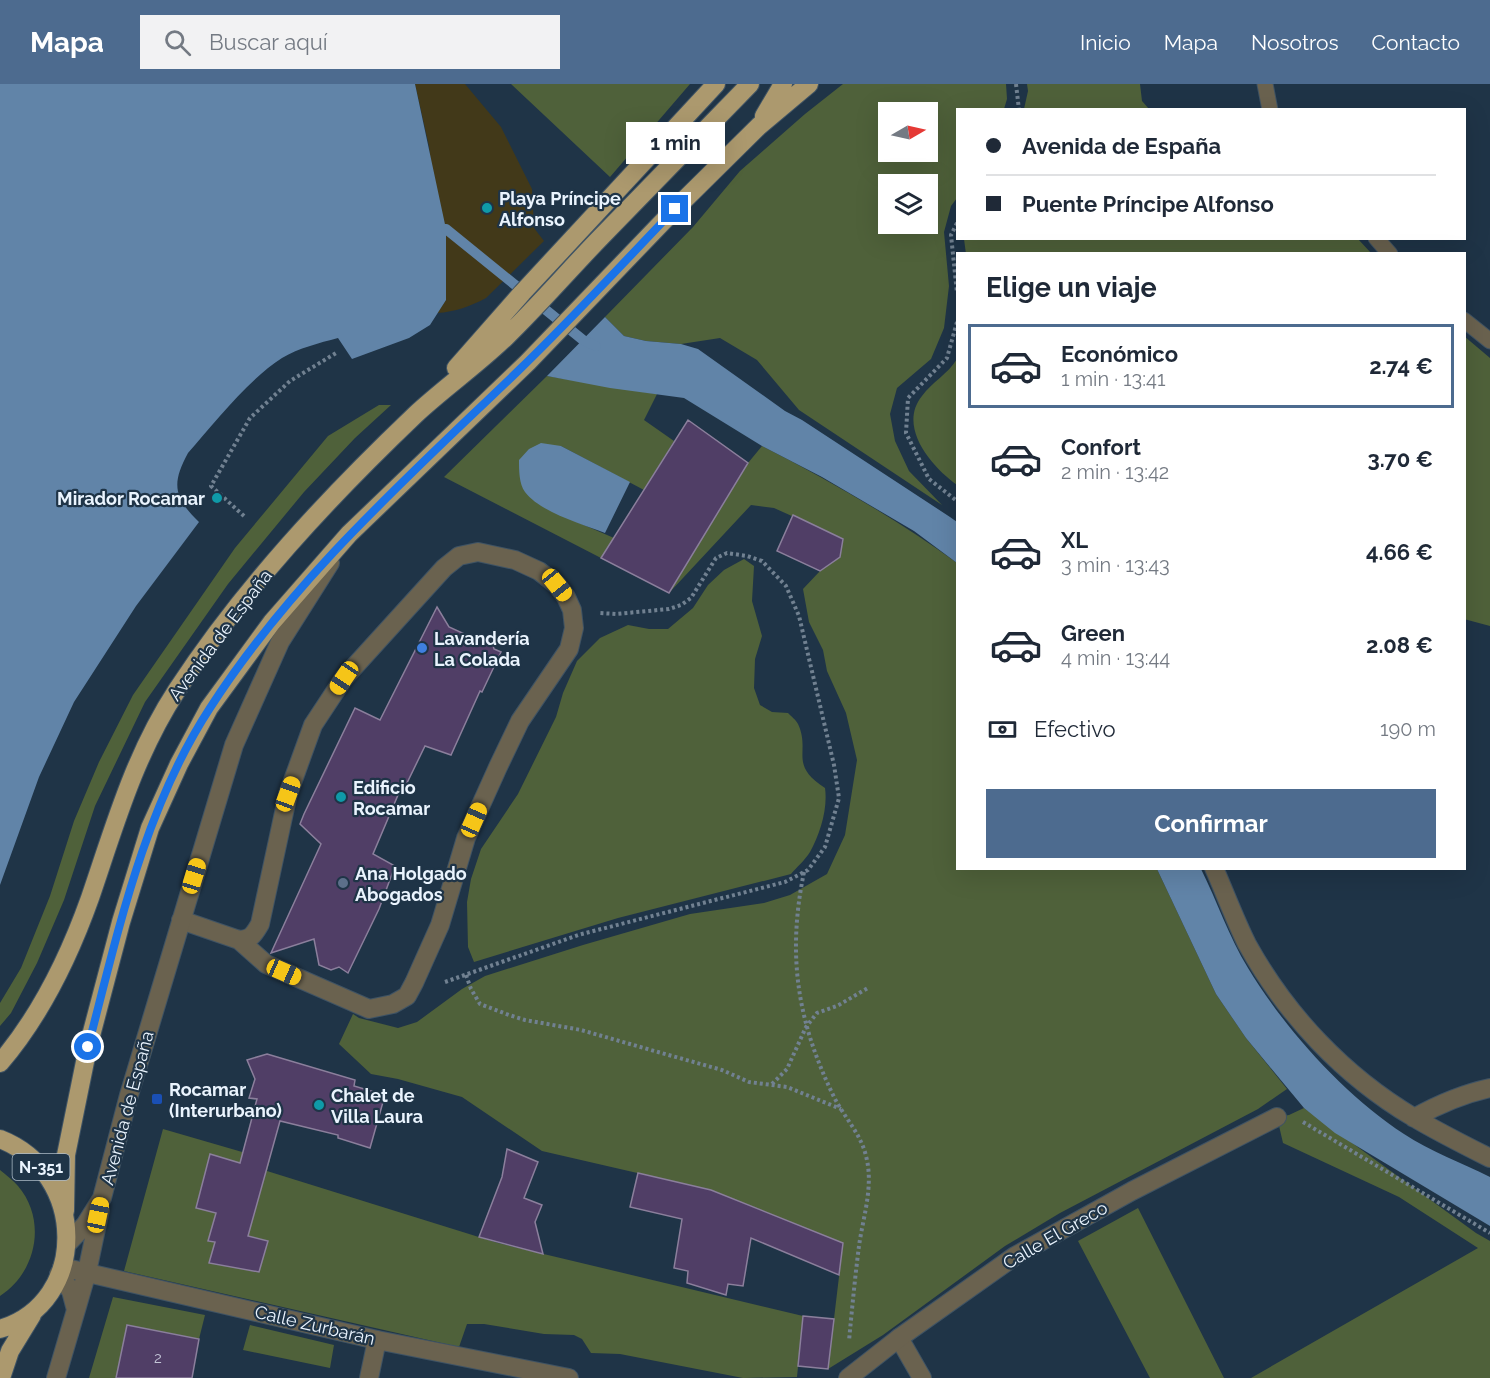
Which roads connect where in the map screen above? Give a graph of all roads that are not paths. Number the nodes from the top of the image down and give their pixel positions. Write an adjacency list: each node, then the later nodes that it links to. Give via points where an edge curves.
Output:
1 (716, 84): 11 (highway)
2 (750, 84): 11 (highway)
3 (783, 84): 7 (highway)
4 (809, 84): 7 (highway, N-351)
5 (1265, 84): 6 (lane)
6 (1270, 108)
7 (759, 126): 13 (highway, Avenida de España / N-351, via 528,362)
8 (1378, 240): 9 (lane)
9 (1388, 252)
10 (1466, 322): 12 (lane)
11 (498, 332): 17 (highway, Avenida de España, via 282,554 176,691 143,751 119,807 69,951 45,1000)
12 (1490, 341)
13 (349, 534): 15 (street, Avenida de España, via 280,642 234,745); 24 (highway, Avenida de España / N-351, via 272,622 209,708 150,828 88,1047 66,1155)
14 (1215, 870): 20 (street, via 1248,944 1287,1006 1338,1062)
15 (181, 920): 16 (street); 23 (street, Avenida de España)
16 (239, 940): 16 (street, via 248,940 260,924 288,794 313,725 344,678 459,556 478,552 514,560 539,571 557,585 572,610 574,628 569,649 519,721 466,838 440,926 407,996 393,1004 369,1009 266,964)
17 (0, 1062)
18 (1490, 1088): 20 (street, via 1435,1106)
19 (1277, 1117): 31 (street, Calle El Greco, via 1015,1256)
20 (1414, 1118): 22 (street)
21 (0, 1139): 24 (highway, N-351, via 27,1153 39,1165 51,1179)
22 (1490, 1158)
23 (102, 1198): 25 (street, Avenida de España); 27 (street)
24 (65, 1211): 25 (highway, N-351)
25 (67, 1244): 26 (highway, N-351)
26 (60, 1270): 27 (street, Calle Zurbarán); 28 (highway, N-351); 29 (street)
27 (87, 1272): 29 (street); 32 (street, Calle Zurbarán)
28 (36, 1308): 30 (highway, N-351); 34 (highway, N-351, via 10,1351)
29 (76, 1310): 35 (street)
30 (0, 1329)
31 (899, 1338): 33 (street, Calle El Greco); 38 (street)
32 (377, 1340): 36 (street); 37 (street, Calle Zurbarán)
33 (850, 1376)
34 (1, 1378)
35 (56, 1378)
36 (369, 1378)
37 (569, 1378)
38 (922, 1378)

